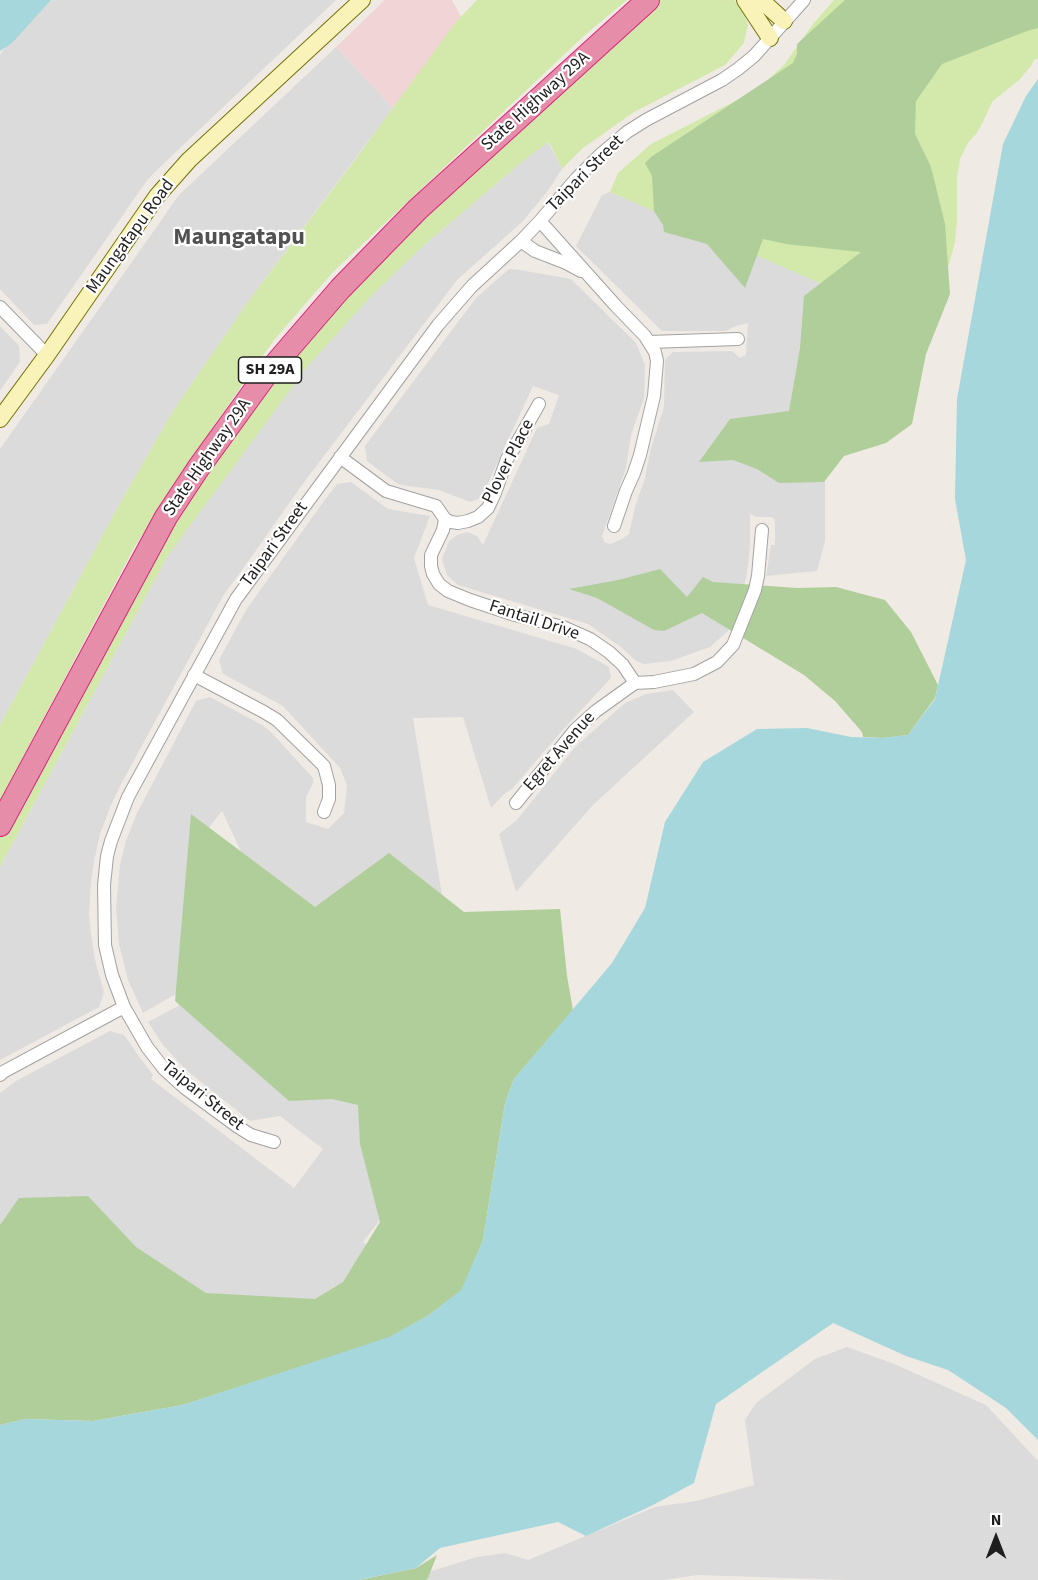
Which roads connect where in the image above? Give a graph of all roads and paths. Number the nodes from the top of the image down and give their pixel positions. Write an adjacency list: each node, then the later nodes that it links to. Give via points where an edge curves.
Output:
1 (362, 0): 14 (street, Maungatapu Road, via 189,160 157,196)
2 (648, 0): 25 (highway, State Highway 29A / SH 29A, via 379,248 266,376 166,517)
3 (745, 0): 7 (street)
4 (760, 0): 6 (street)
5 (804, 0): 6 (street, Taipari Street)
6 (784, 21): 7 (street, Taipari Street)
7 (770, 38): 8 (street, Taipari Street, via 754,56 722,80 627,132 576,179)
8 (540, 222): 9 (street, Taipari Street); 10 (street)
9 (521, 241): 10 (street); 17 (street, Taipari Street, via 472,286 438,325)
10 (587, 275): 13 (street)
11 (0, 307): 14 (street)
12 (738, 339): 13 (street)
13 (649, 342): 19 (street, via 657,361 654,396 640,455)
14 (47, 355): 16 (street, Maungatapu Road)
15 (539, 404): 18 (street, Plover Place, via 507,459 488,508 478,518 458,523)
16 (0, 419)
17 (340, 457): 18 (street, via 386,491 436,506); 21 (street, Taipari Street, via 236,599)
18 (445, 519): 22 (street, Fantail Drive, via 431,555 433,574 439,584 470,600 563,627 590,639 623,665)
19 (614, 526)
20 (762, 530): 22 (street, via 756,590 734,645 717,662 694,674)
21 (194, 675): 24 (street, via 278,720 324,766 329,799); 26 (street, Taipari Street, via 128,797 107,856 105,945)
22 (635, 683): 23 (street, Egret Avenue, via 575,730)
23 (516, 803)
24 (324, 812)
25 (0, 825)
26 (124, 1007): 27 (street); 28 (street, Taipari Street, via 147,1047 185,1088 251,1135)
27 (0, 1075)
28 (274, 1142)

